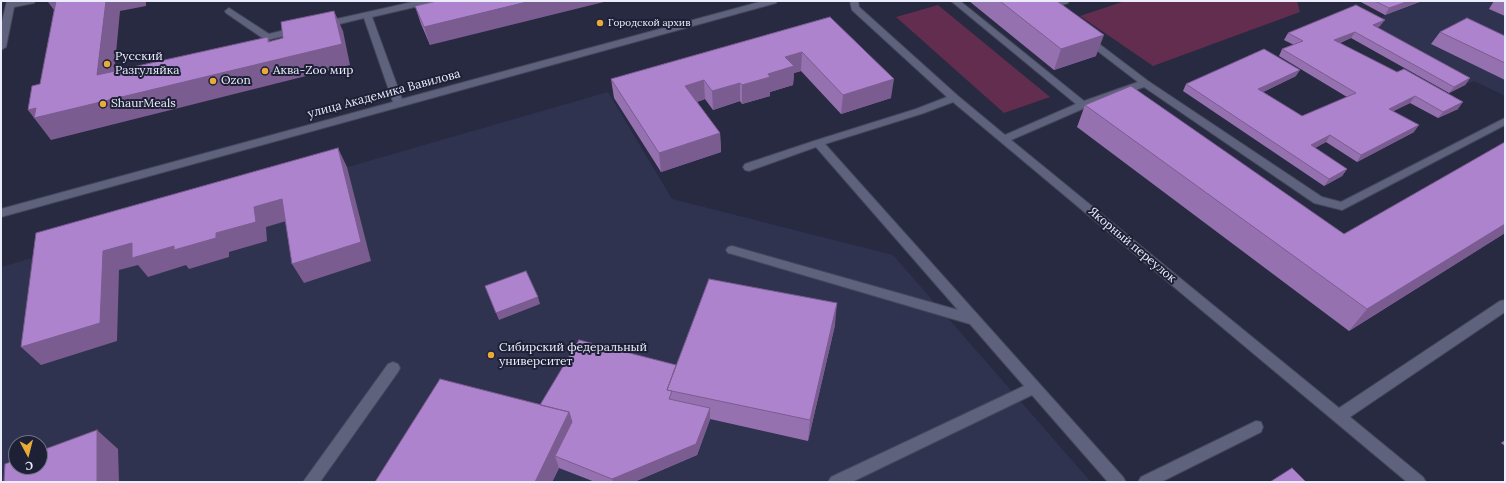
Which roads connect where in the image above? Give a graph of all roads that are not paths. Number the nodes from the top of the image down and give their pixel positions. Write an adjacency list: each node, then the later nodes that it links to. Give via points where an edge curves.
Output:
1 (30, 1): 7 (street)
2 (429, 1): 9 (street)
3 (773, 1): 15 (street, улица Академика Вавилова)
4 (854, 1): 14 (street, Якорный переулок, via 855,8)
5 (955, 1): 16 (street)
6 (1065, 1): 10 (street, via 1045,8)
7 (10, 3): 12 (street)
8 (229, 11): 9 (street, via 267,37)
9 (367, 15): 15 (street)
10 (1057, 17)
11 (1081, 34): 13 (street)
12 (1, 47)
13 (1145, 83): 16 (street); 17 (street, via 1318,200 1342,206)
14 (954, 98): 18 (street, Якорный переулок); 19 (street)
15 (399, 104): 21 (street, улица Академика Вавилова)
16 (1083, 105): 18 (street)
17 (1505, 120)
18 (1004, 139): 27 (street, Якорный переулок)
19 (818, 143): 20 (street); 24 (street)
20 (749, 167)
21 (1, 213)
22 (732, 250): 24 (street)
23 (1505, 305): 27 (street)
24 (976, 320): 26 (street)
25 (393, 368): 29 (street)
26 (1034, 388): 30 (street); 31 (street)
27 (1338, 417): 33 (street, Якорный переулок)
28 (1256, 427): 32 (street)
29 (311, 482)
30 (836, 482)
31 (1118, 482)
32 (1146, 482)
33 (1418, 482)

